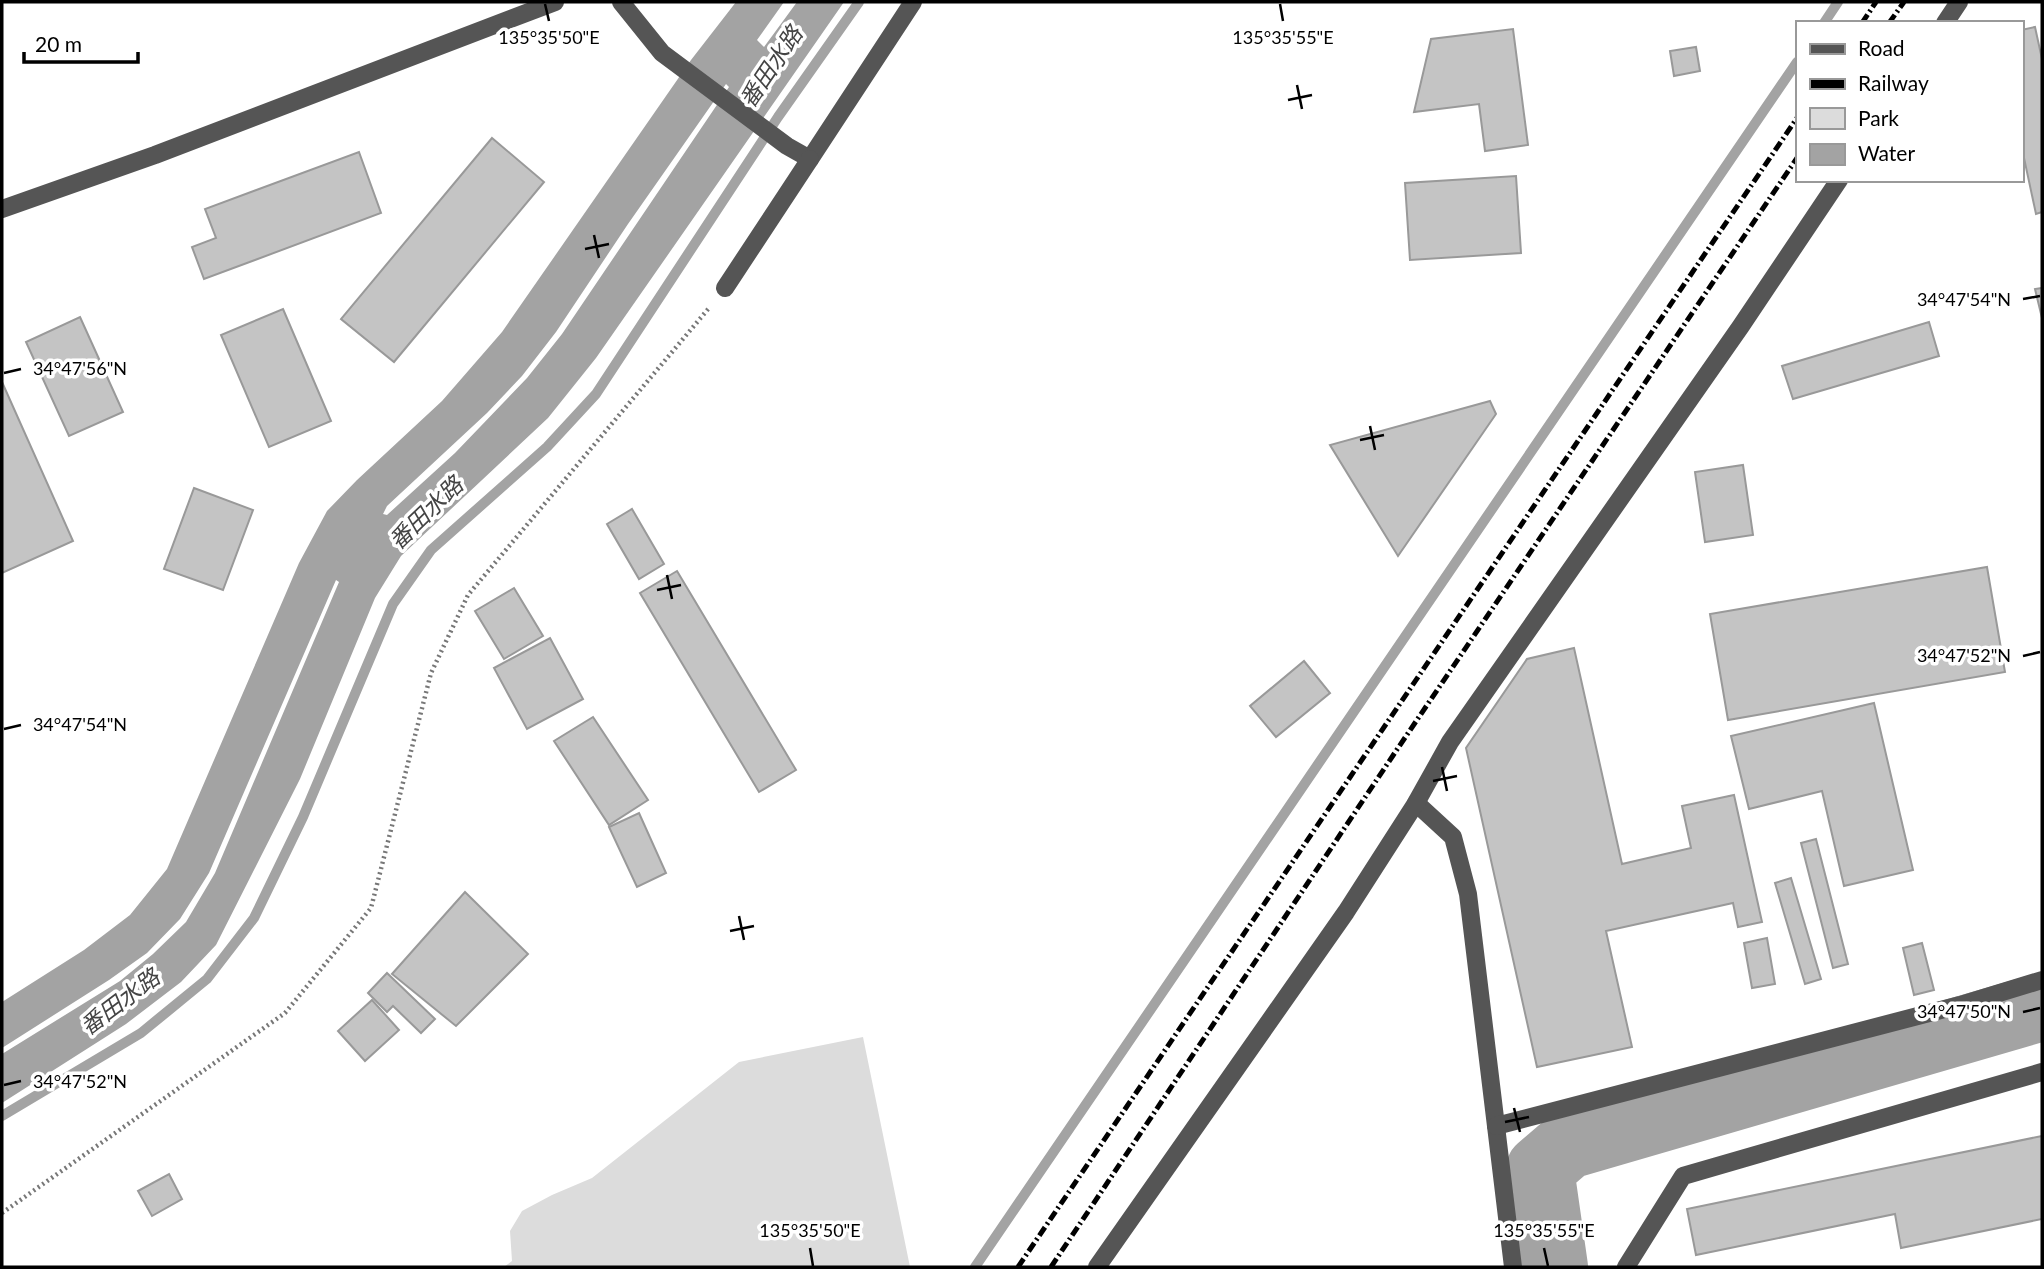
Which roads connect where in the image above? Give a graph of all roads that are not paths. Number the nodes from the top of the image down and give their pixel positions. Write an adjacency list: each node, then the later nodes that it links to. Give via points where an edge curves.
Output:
1 (555, 2): 8 (street)
2 (621, 2): 6 (street, via 662,53)
3 (912, 2): 6 (street)
4 (1959, 2): 5 (street)
5 (1946, 21)
6 (810, 159): 9 (street)
7 (1838, 182): 10 (street, via 1473,708)
8 (2, 209)
9 (725, 288)
10 (1416, 803): 13 (street, via 1452,836 1468,894); 14 (street, via 1346,912)
11 (2042, 980): 13 (street)
12 (2042, 1072): 16 (street, via 1683,1176)
13 (1496, 1126): 15 (street)
14 (1097, 1267)
15 (1513, 1267)
16 (1626, 1267)

